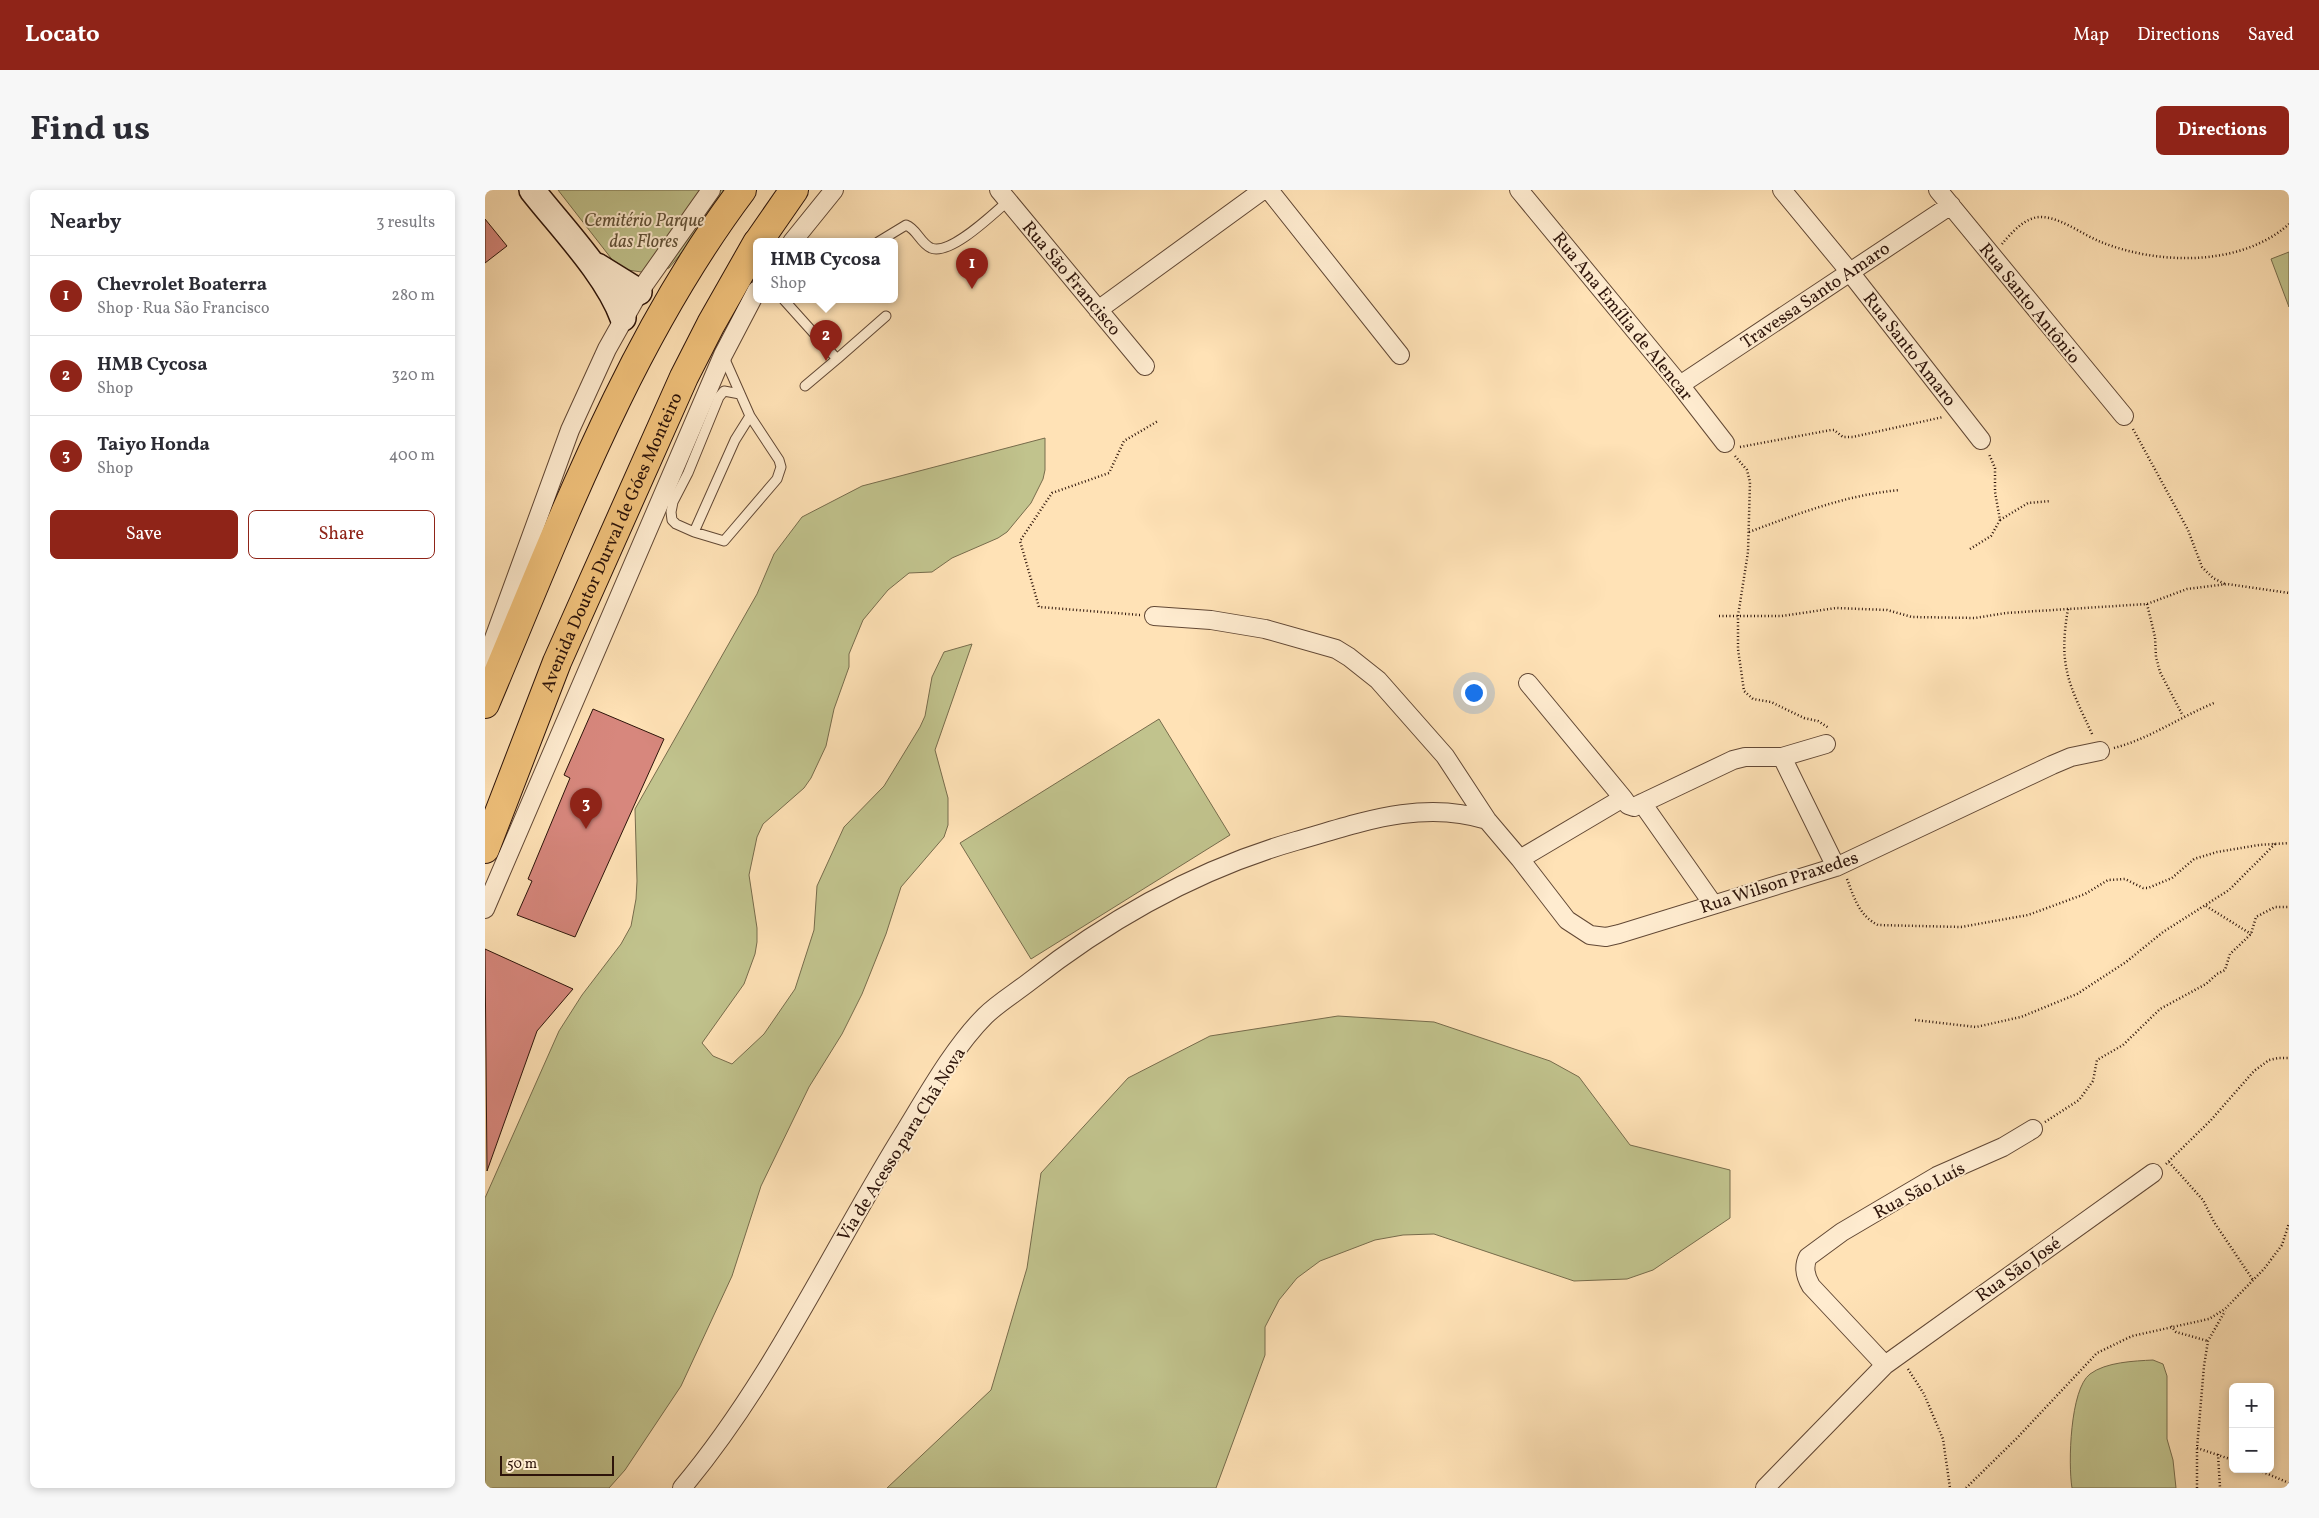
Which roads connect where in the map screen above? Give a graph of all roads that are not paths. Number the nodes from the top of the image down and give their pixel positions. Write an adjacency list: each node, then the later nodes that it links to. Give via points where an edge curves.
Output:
1 (532, 190): 17 (street)
2 (711, 190): 19 (street)
3 (742, 190): 38 (highway, via 685,273 636,363)
4 (794, 190): 13 (highway, Avenida Doutor Durval de Góes Monteiro)
5 (833, 190): 14 (street)
6 (1263, 190): 22 (street)
7 (1269, 190): 26 (street)
8 (1519, 190): 29 (street, Rua Ana Emília de Alencar)
9 (1782, 190): 18 (street, Rua Santo Amaro)
10 (1938, 190): 12 (street, Rua Santo Antônio)
11 (1003, 196): 15 (lane, via 948,248 927,246 913,228 905,225); 22 (street, Rua São Francisco)
12 (1951, 205): 18 (street, Travessa Santo Amaro); 33 (street, Rua Santo Antônio)
13 (760, 238)
14 (795, 238)
15 (884, 238)
16 (753, 250): 47 (highway, Avenida Doutor Durval de Góes Monteiro, via 684,377 557,662)
17 (589, 260): 19 (street); 24 (street, via 617,302)
18 (1849, 271): 29 (street, Travessa Santo Amaro); 34 (street, Rua Santo Amaro)
19 (639, 292): 24 (street)
20 (753, 298): 25 (street)
21 (787, 303): 27 (lane)
22 (1099, 310): 28 (street, Rua São Francisco)
23 (886, 316): 27 (lane)
24 (623, 318): 38 (street, via 570,430)
25 (723, 355): 31 (lane); 51 (street)
26 (1400, 355)
27 (837, 358): 30 (lane)
28 (1145, 366)
29 (1680, 385): 35 (street, Rua Ana Emília de Alencar)
30 (805, 386)
31 (740, 394): 32 (lane); 36 (lane, via 725,391 719,397 671,507 672,520)
32 (750, 416): 36 (lane, via 735,440); 36 (lane, via 779,460 780,473 727,539)
33 (2124, 416)
34 (1981, 440)
35 (1727, 446)
36 (694, 532)
37 (1154, 616): 46 (street, Rua Wilson Praxedes, via 1211,620 1265,629 1336,649 1378,680 1445,756)
38 (497, 648): 40 (highway)
39 (1529, 683): 44 (street)
40 (485, 704)
41 (1826, 744): 43 (street)
42 (2100, 751): 49 (street, Rua Wilson Praxedes, via 2061,761)
43 (1781, 757): 45 (street, via 1733,760); 49 (street)
44 (1623, 798): 45 (street, via 1631,807); 48 (street)
45 (1642, 803): 50 (street)
46 (1487, 820): 48 (street, Rua Wilson Praxedes); 55 (street, Via de Acesso para Chã Nova, via 1445,810 1408,813 1368,821 1243,859 1195,878 1109,924 985,1016 955,1054 875,1180 766,1372 708,1458)
47 (485, 849)
48 (1520, 859): 50 (street, Rua Wilson Praxedes, via 1567,920 1590,935 1605,937 1619,934)
49 (1838, 866): 50 (street, Rua Wilson Praxedes)
50 (1713, 904)
51 (485, 909)
52 (2033, 1129): 54 (street, Rua São Luís, via 2003,1147 1937,1176 1842,1232 1808,1257 1805,1272 1811,1286)
53 (2153, 1173): 54 (street, Rua São José)
54 (1891, 1360): 56 (street)
55 (682, 1488)
56 (1765, 1488)

